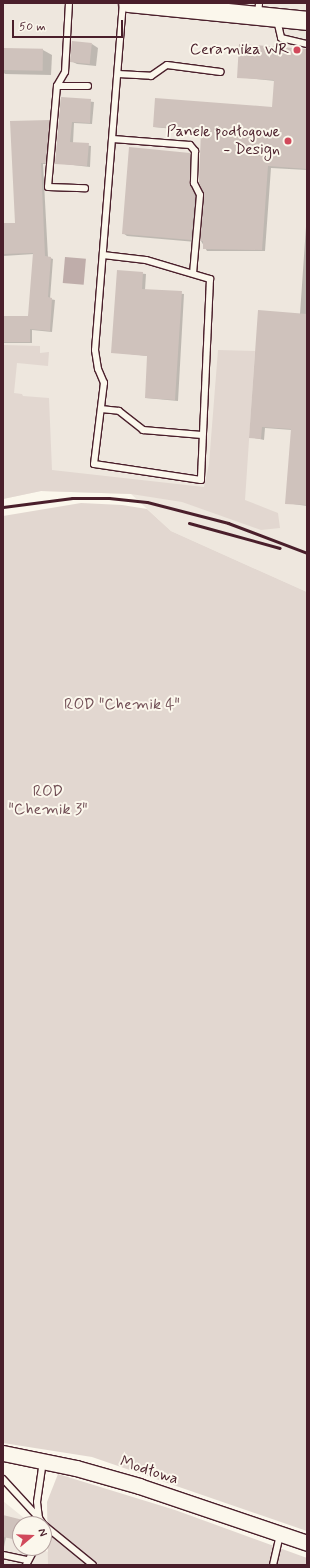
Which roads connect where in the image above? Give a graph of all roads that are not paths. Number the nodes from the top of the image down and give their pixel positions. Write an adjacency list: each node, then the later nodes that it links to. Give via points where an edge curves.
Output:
1 (70, 3): 11 (lane, via 64,72)
2 (123, 3): 10 (lane)
3 (128, 3): 4 (main road)
4 (172, 5): 5 (main road)
5 (258, 10): 6 (main road)
6 (276, 18): 7 (main road); 8 (lane, via 281,38)
7 (307, 21)
8 (307, 44)
9 (221, 72): 10 (lane, via 167,65 151,76)
10 (118, 74): 13 (lane)
11 (57, 86): 12 (lane); 14 (lane, via 48,187)
12 (88, 86)
13 (113, 139): 15 (lane); 16 (lane, via 190,146 195,151 194,183 200,195)
14 (85, 188)
15 (103, 255): 16 (lane, via 146,260); 17 (lane, via 96,350 98,369 104,383)
16 (193, 274): 18 (lane, via 210,279)
17 (101, 409): 18 (lane, via 119,411 143,430); 18 (lane, via 94,464 201,480)
18 (202, 435)
19 (3, 1454): 20 (street, Modłowa)
20 (43, 1461): 23 (lane, via 37,1502); 25 (street, Modłowa, via 139,1486)
21 (3, 1479): 22 (lane)
22 (37, 1516)
23 (39, 1516)
24 (52, 1533): 29 (lane)
25 (280, 1535): 26 (street, Modłowa); 30 (lane)
26 (307, 1544)
27 (3, 1555): 28 (lane)
28 (26, 1563)
29 (93, 1565)
30 (273, 1565)

